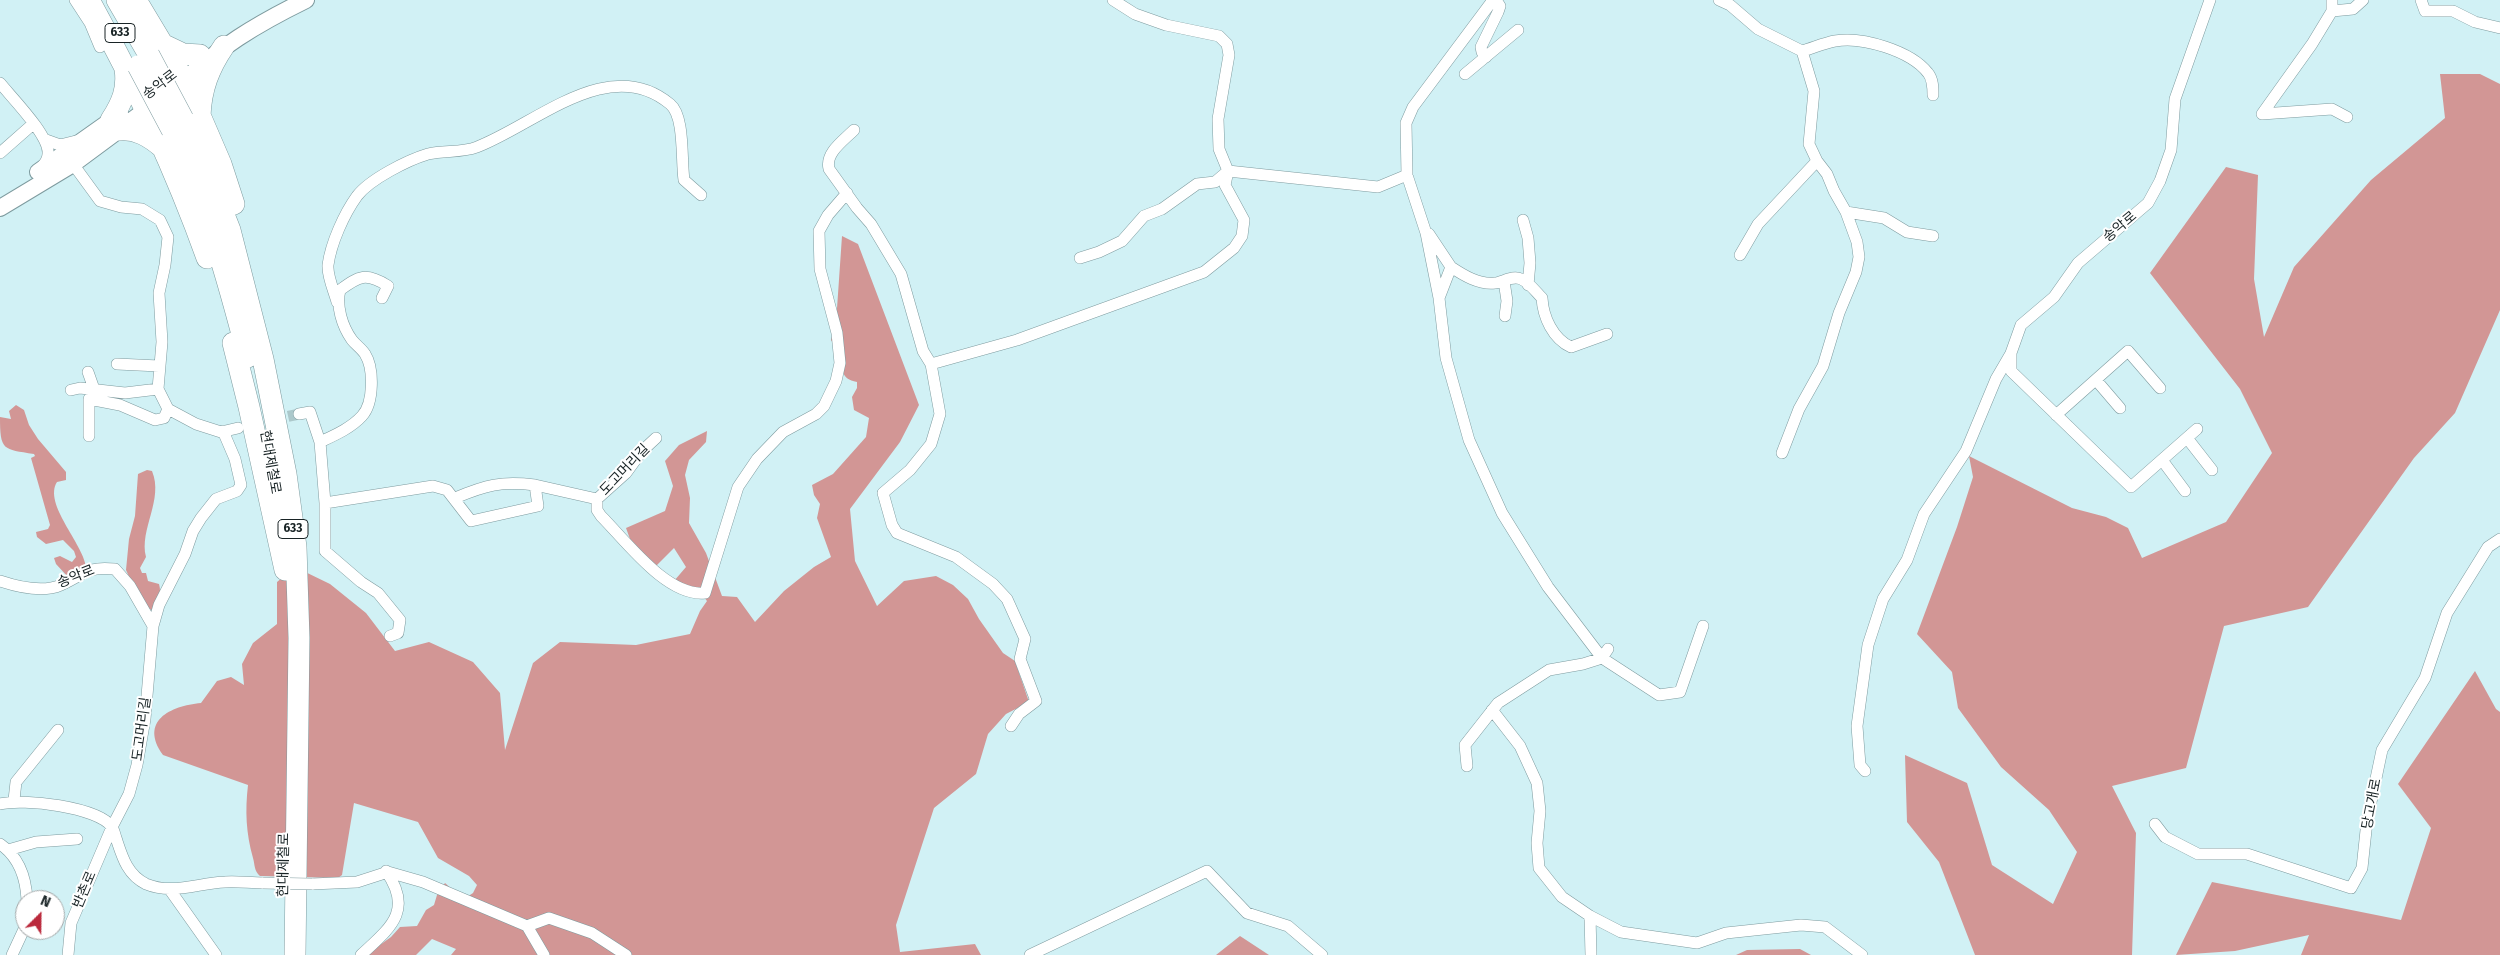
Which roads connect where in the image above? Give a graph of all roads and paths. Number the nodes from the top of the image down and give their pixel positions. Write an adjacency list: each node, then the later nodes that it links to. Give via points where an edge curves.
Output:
1 (76, 0): 18 (street)
2 (89, 0): 22 (highway)
3 (102, 0): 22 (highway, 현대제철로 / 633)
4 (117, 0): 22 (highway, 현대제철로 / 633)
5 (136, 0): 22 (highway)
6 (286, 0): 20 (main road, 송악로, via 242,23)
7 (306, 0): 17 (main road, via 260,22)
8 (1113, 0): 38 (street, via 1135,14 1166,25 1219,36 1227,44 1229,55 1218,119 1219,149)
9 (1494, 0): 21 (street, via 1500,6 1481,47); 40 (street, via 1413,107 1406,123)
10 (1719, 0): 19 (street, via 1730,4 1758,29)
11 (2210, 0): 59 (street, 송악로, via 2175,100 2170,150 2160,181 2148,203 2078,263 2054,297 2021,325)
12 (2364, 0): 14 (street, via 2353,9)
13 (2421, 0): 15 (street, via 2425,11 2454,11 2475,22)
14 (2332, 6): 28 (street, via 2312,44 2262,114 2332,110)
15 (2500, 28)
16 (1518, 30): 21 (street)
17 (224, 46): 24 (main road); 31 (highway, via 207,77 201,103)
18 (100, 47)
19 (1802, 51): 26 (street, via 1837,40 1883,46 1904,54 1928,73); 36 (street, via 1814,91 1809,144)
20 (200, 55): 22 (highway); 24 (main road, 송악로)
21 (1486, 57): 23 (street)
22 (144, 58): 24 (highway); 27 (highway); 30 (highway, via 125,91); 31 (highway, 현대제철로 / 633, bridge)
23 (1465, 74)
24 (181, 76): 27 (main road, 송악로); 31 (highway)
25 (0, 83): 29 (street)
26 (1933, 95)
27 (143, 105): 30 (main road, 송악로); 31 (highway)
28 (2347, 117)
29 (33, 124): 34 (street); 35 (street)
30 (115, 125): 31 (highway, via 143,134); 33 (main road, 송악로); 37 (main road)
31 (180, 128): 114 (highway, 현대제철로 / 633, via 244,343 263,418 279,512 289,623); 115 (highway, 현대제철로 / 633, via 198,148 230,230 263,359 286,474 296,547 299,638)
32 (854, 130): 41 (street, via 830,154 828,162 829,169)
33 (87, 136): 34 (street, via 60,145); 39 (main road, 송악로)
34 (46, 140): 39 (street, 송악로, via 47,161)
35 (0, 153)
36 (1817, 161): 45 (street); 49 (street, via 1758,224)
37 (73, 164): 44 (main road); 62 (street, via 100,201 142,210 160,220 168,237 159,293 162,342)
38 (1228, 171): 40 (street, via 1378,187); 50 (street, via 1215,182 1197,184 1162,209 1144,216 1122,241); 61 (street, via 1225,185 1244,220 1242,236 1234,248 1204,272 1017,340)
39 (36, 173): 43 (main road, 송악로)
40 (1407, 175): 47 (street)
41 (847, 193): 61 (street, via 871,224 901,274 923,351); 86 (street, via 819,231 820,269 837,333 840,364 836,381 824,406 784,432 756,459 738,487 705,593 685,591 668,584 601,516)
42 (701, 195): 56 (street, via 684,180 679,114 670,104 642,88 619,85 586,92 476,148 430,154 406,163 358,195 341,226 328,267)
43 (0, 198)
44 (0, 208)
45 (1846, 212): 48 (street, via 1884,218 1907,232); 80 (street, via 1857,242 1856,272 1823,366 1799,409)
46 (1524, 220): 53 (street, via 1530,263)
47 (1424, 226): 51 (street); 55 (street)
48 (1933, 236)
49 (1740, 255)
50 (1080, 258)
51 (1451, 267): 52 (street, via 1483,283); 55 (street)
52 (1504, 281): 53 (street, via 1513,277); 57 (street)
53 (1528, 285): 58 (street, via 1542,298 1543,312 1563,343 1571,347)
54 (382, 298): 56 (street, via 388,286 375,278 358,277 340,290)
55 (1439, 298): 93 (street, via 1446,358 1468,440 1507,521 1548,587)
56 (337, 302): 79 (street, via 351,339 366,354 371,394 363,415 342,432)
57 (1505, 316)
58 (1607, 334)
59 (2011, 354): 72 (street, via 2011,372); 98 (street, 송악로, via 1996,379 1966,451 1924,514 1907,560 1883,599 1868,645 1857,726 1860,765)
60 (117, 364): 62 (street)
61 (931, 364): 95 (street, via 940,414 931,444 910,470 883,493 897,532 956,557 993,584 1007,600 1025,639 1020,659 1036,701 1019,714)
62 (159, 366): 67 (street)
63 (88, 372): 66 (street)
64 (2096, 380): 65 (street, via 2128,351); 69 (street); 72 (street)
65 (2160, 388)
66 (94, 389): 67 (street, via 126,393); 68 (street)
67 (158, 389): 70 (street)
68 (71, 390)
69 (2120, 408)
70 (168, 409): 75 (street, via 196,424); 76 (street, via 164,418 155,420 120,405 88,399)
71 (299, 414): 79 (street, via 310,412)
72 (2056, 415): 81 (street, via 2131,487)
73 (238, 428): 75 (street)
74 (2197, 429): 78 (street)
75 (223, 431): 90 (street, 도고머리길, via 235,459 241,485 237,491 216,499 201,518 158,605)
76 (89, 436)
77 (656, 438): 86 (street, 도고머리길)
78 (2187, 438): 81 (street); 82 (street)
79 (320, 442): 87 (street)
80 (1782, 453)
81 (2162, 460): 84 (street)
82 (2212, 470)
83 (535, 485): 85 (street, 도고머리길, via 512,482 487,485); 85 (street, via 538,506 471,521); 86 (street, 도고머리길)
84 (2185, 491)
85 (455, 498): 87 (street, via 447,490 433,486)
86 (597, 500)
87 (325, 503): 92 (street, via 325,551 391,607 400,620 400,626 398,633)
88 (2500, 539): 101 (street, 당고개로, via 2488,547 2447,613 2425,678 2382,750 2362,868 2351,888 2246,854 2198,854 2165,837)
89 (0, 581): 90 (street, 송악로, via 22,587 60,586 91,568 116,569)
90 (153, 626): 102 (street, 도고머리길, via 145,719 137,765 129,794)
91 (1703, 626): 93 (street, via 1680,692 1659,695)
92 (390, 636)
93 (1605, 653): 94 (street, via 1583,664 1549,670)
94 (1492, 710): 97 (street, via 1465,745); 108 (street, via 1520,746 1537,783 1539,868 1562,898)
95 (1011, 726)
96 (58, 730): 99 (street, via 16,782)
97 (1467, 766)
98 (1865, 771)
99 (14, 800): 100 (street); 102 (street, via 42,801 90,814)
100 (0, 804)
101 (2155, 824)
102 (112, 826): 107 (street, via 129,871 148,885); 112 (street, 반촌로, via 71,923)
103 (77, 839): 104 (street)
104 (4, 847): 106 (street, via 24,876)
105 (386, 872): 107 (street, bridge, via 357,882 224,882); 109 (street, via 424,882); 116 (street, via 396,890 398,914 384,934)
106 (26, 890)
107 (170, 890): 113 (street)
108 (1590, 916): 121 (street); 122 (street, via 1620,932 1697,943 1726,933 1801,925 1825,927)
109 (527, 926): 117 (street); 118 (street, via 549,918 592,933)
110 (19, 940): 111 (street)
111 (12, 955)
112 (68, 955)
113 (216, 955)
114 (282, 955)
115 (295, 955)
116 (361, 955)
117 (544, 955)
118 (626, 955)
119 (1030, 955): 120 (street, via 1207,871 1247,913 1288,926)
120 (1322, 955)
121 (1591, 955)
122 (1862, 955)

